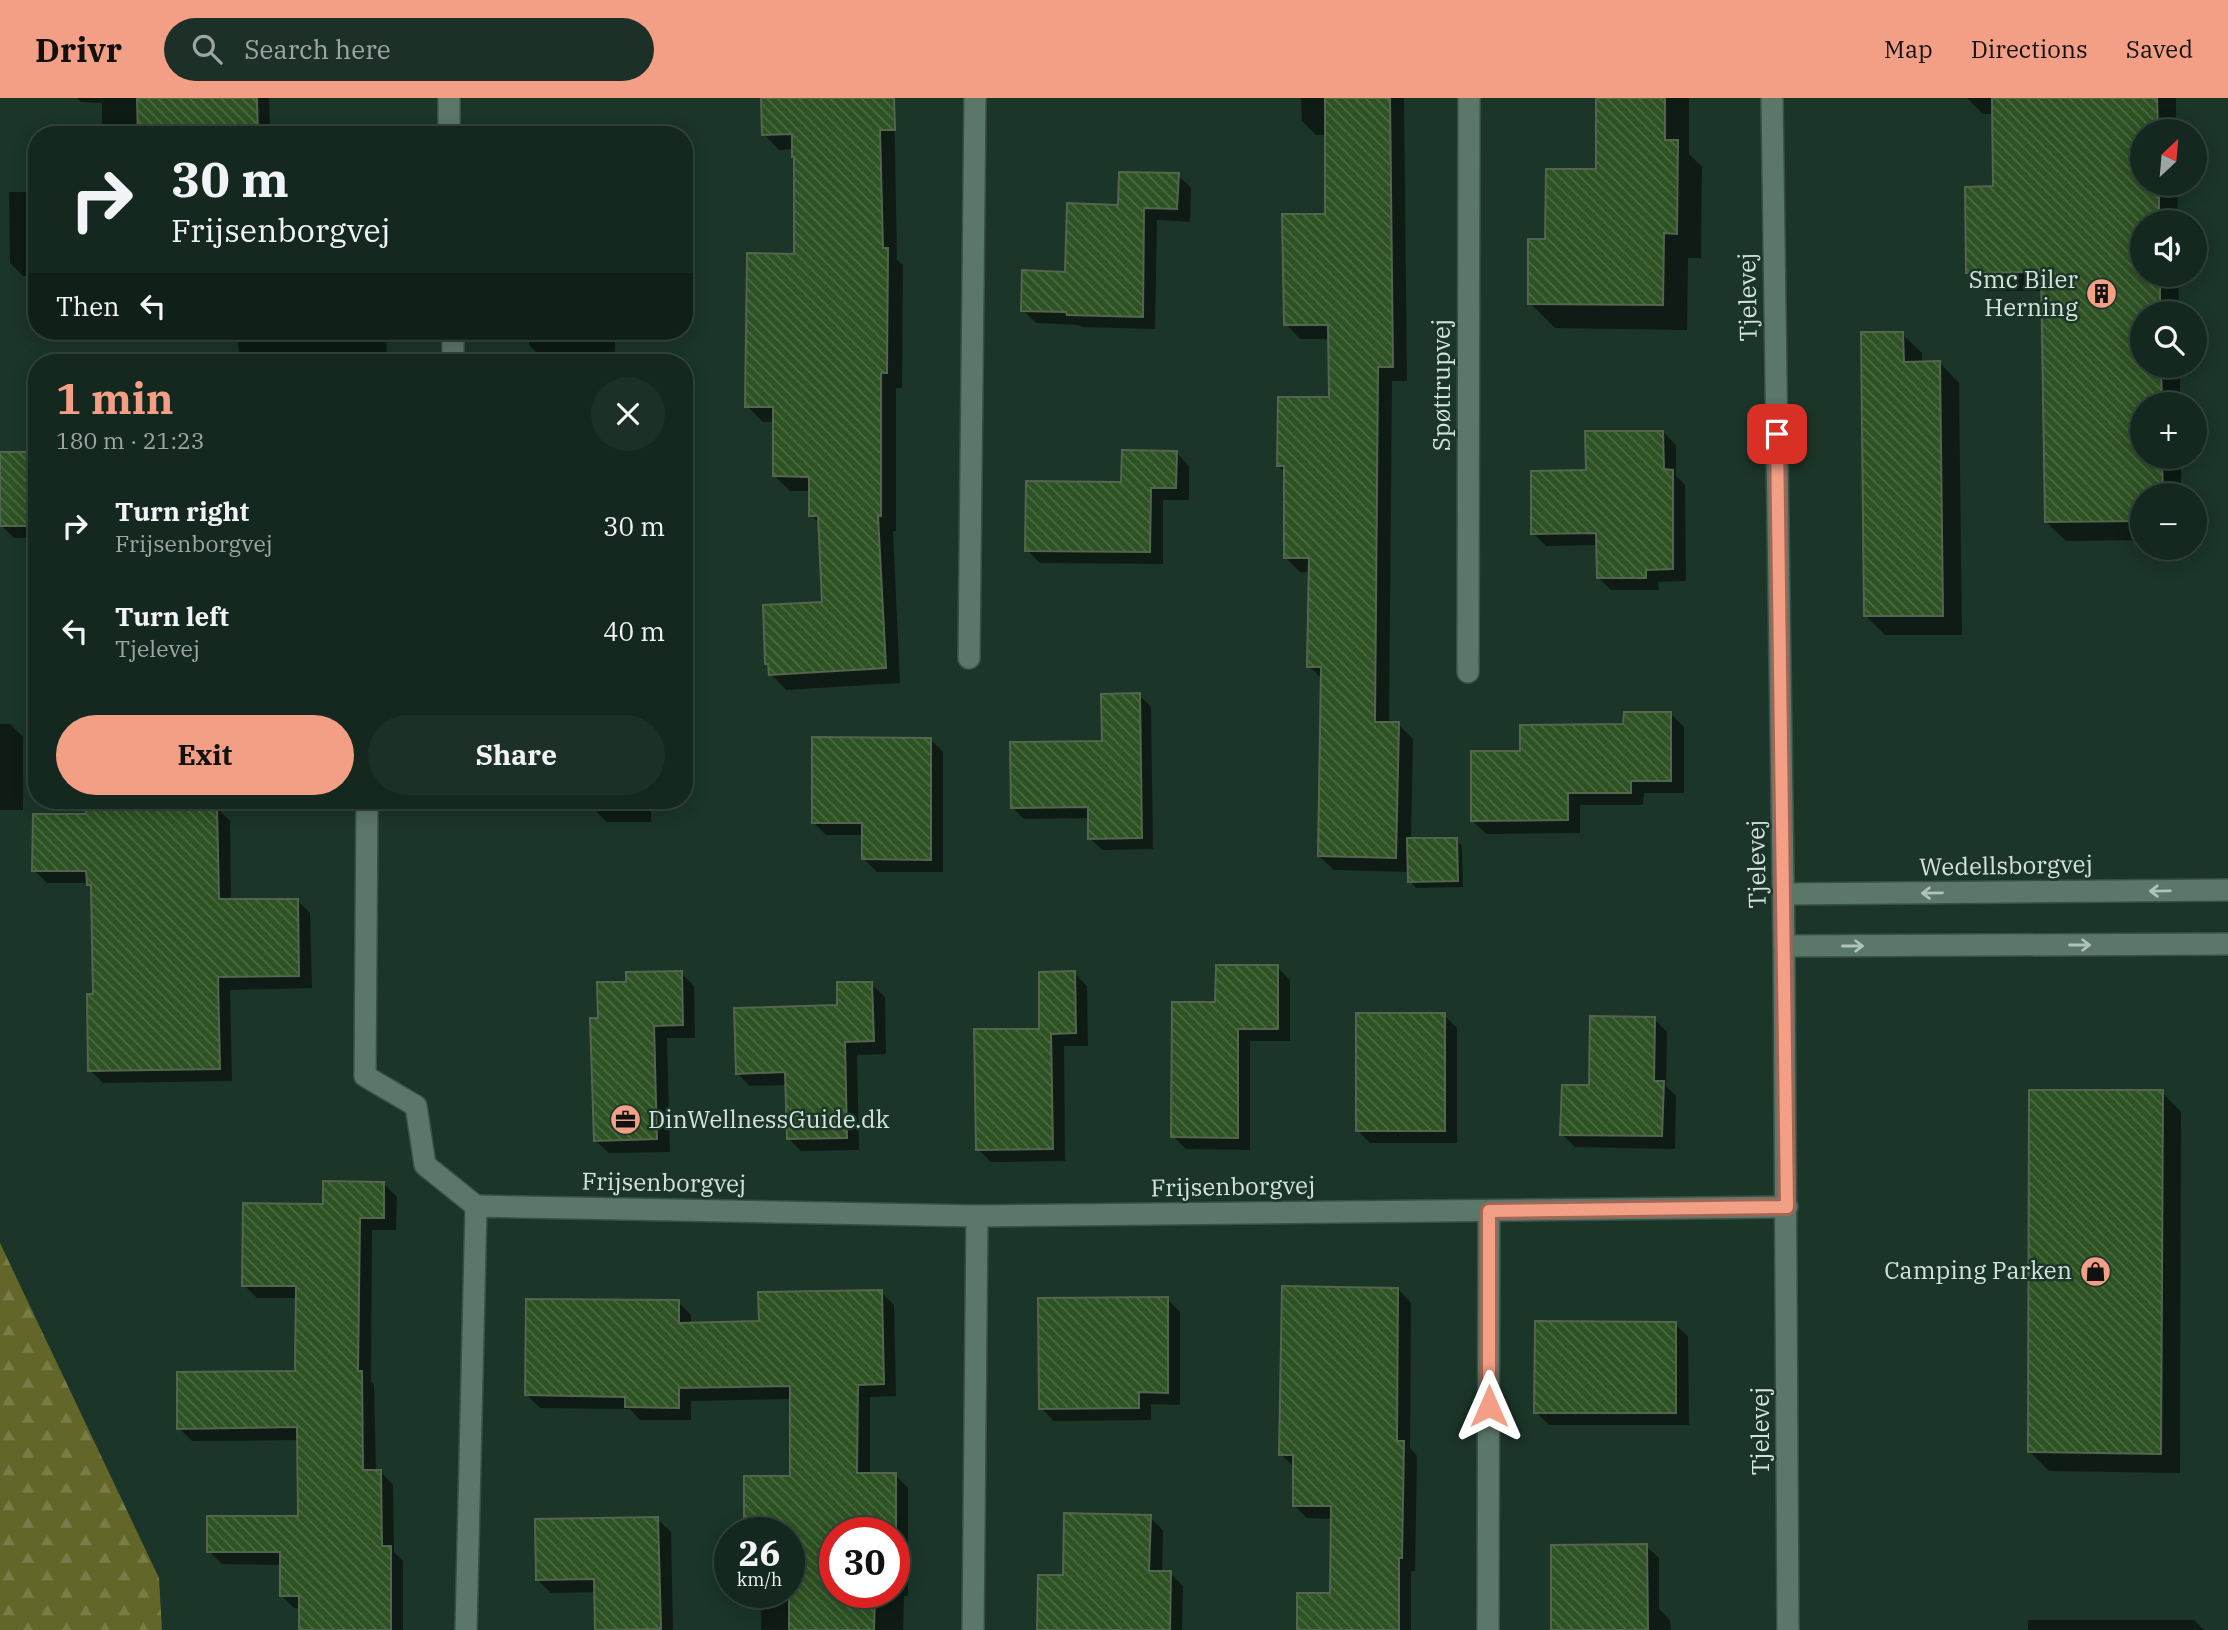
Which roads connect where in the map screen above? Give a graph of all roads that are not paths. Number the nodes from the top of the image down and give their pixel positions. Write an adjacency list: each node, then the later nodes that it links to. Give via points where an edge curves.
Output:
1 (449, 98): 5 (street)
2 (975, 98): 6 (street)
3 (1469, 98): 7 (street, Spøttrupvej)
4 (1772, 98): 10 (street, Tjelevej)
5 (450, 126)
6 (969, 659)
7 (1468, 672)
8 (367, 809): 13 (street, via 365,1076 416,1106 425,1165)
9 (2228, 890): 10 (street, Wedellsborgvej, one-way to 10)
10 (1784, 894): 12 (street, Tjelevej)
11 (2228, 944): 12 (street, one-way to 11)
12 (1784, 946): 14 (street, Tjelevej)
13 (476, 1206): 16 (street, Frijsenborgvej); 17 (street)
14 (1787, 1207): 15 (street, Frijsenborgvej); 20 (street, Tjelevej)
15 (1489, 1211): 16 (street, Frijsenborgvej); 19 (street)
16 (977, 1216): 18 (street)
17 (466, 1630)
18 (973, 1630)
19 (1488, 1630)
20 (1788, 1630)

